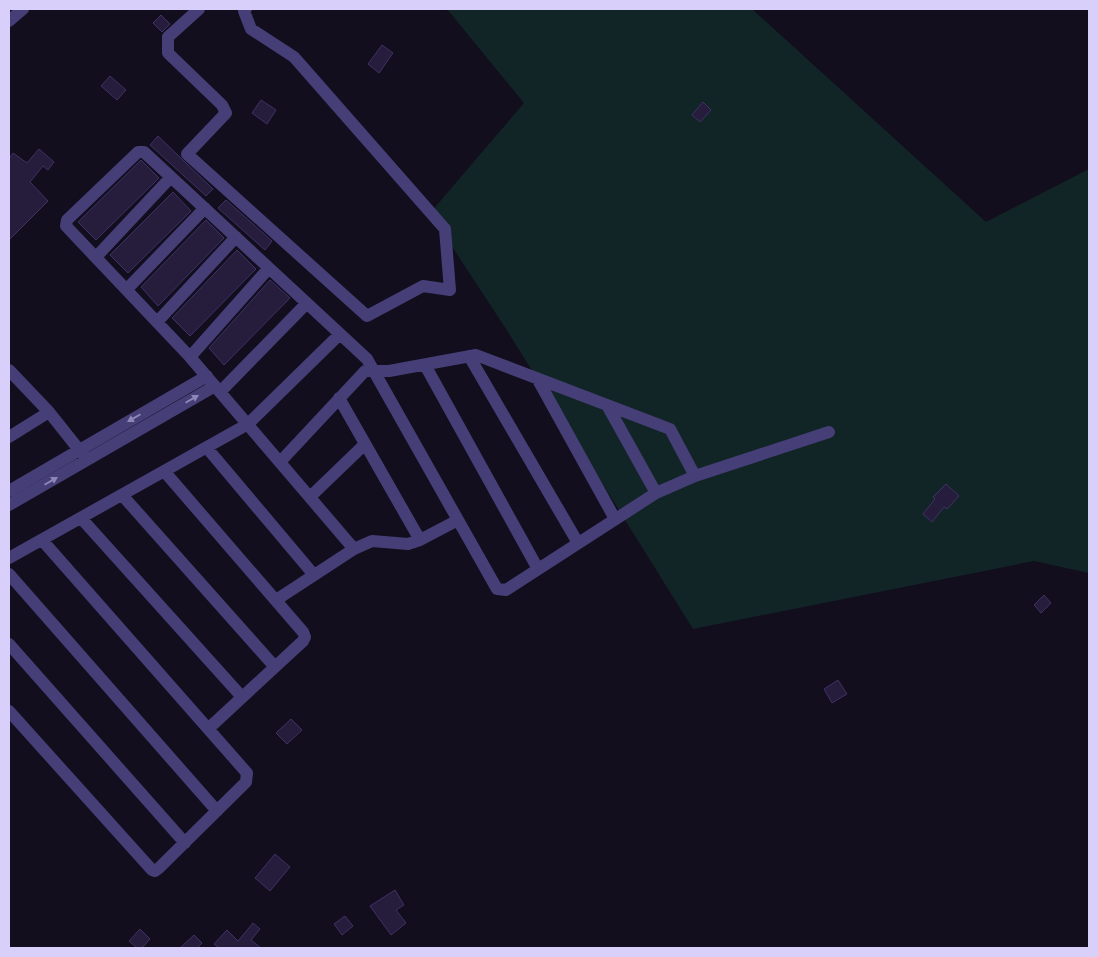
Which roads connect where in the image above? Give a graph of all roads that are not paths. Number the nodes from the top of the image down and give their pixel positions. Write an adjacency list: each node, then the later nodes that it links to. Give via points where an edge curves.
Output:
1 (24, 9): 4 (street)
2 (200, 9): 3 (street, via 168,37 168,53 222,105 226,113 187,154 367,316 422,286 450,290 445,230 294,57 251,29)
3 (246, 9)
4 (9, 21)
5 (171, 177): 6 (street); 8 (street); 8 (street, via 144,152 138,152 67,220 66,226)
6 (205, 208): 7 (street); 10 (street)
7 (236, 238): 9 (street); 12 (street)
8 (96, 257): 10 (street)
9 (269, 268): 11 (street); 15 (street)
10 (127, 289): 12 (street)
11 (307, 304): 13 (street); 20 (street)
12 (158, 321): 15 (street)
13 (340, 334): 18 (street, via 367,359); 24 (street)
14 (469, 356): 16 (street); 19 (street, via 476,355); 43 (street)
15 (190, 357): 20 (street)
16 (425, 364): 18 (street); 46 (street)
17 (9, 370): 23 (street)
18 (374, 372): 21 (street, via 364,372); 40 (street)
19 (537, 378): 22 (street); 39 (street)
20 (214, 385): 24 (street); 29 (street)
21 (339, 398): 27 (street); 30 (street)
22 (607, 405): 32 (street, via 670,430); 34 (street)
23 (49, 412): 26 (street); 29 (street)
24 (248, 424): 28 (street); 30 (street)
25 (829, 432): 32 (street)
26 (9, 437)
27 (365, 444): 36 (street); 42 (street)
28 (206, 448): 31 (street); 48 (street)
29 (83, 455): 33 (street); 37 (street, one-way to 29)
30 (280, 462): 36 (street)
31 (164, 472): 35 (street); 49 (street)
32 (696, 476): 34 (street)
33 (9, 491)
34 (656, 493): 39 (street)
35 (122, 495): 38 (street); 51 (street)
36 (310, 497): 44 (street)
37 (9, 505)
38 (81, 518): 41 (street); 52 (street)
39 (615, 519): 43 (street)
40 (458, 520): 42 (street); 46 (street, via 497,588 506,590)
41 (42, 540): 45 (street); 54 (street)
42 (420, 540): 44 (street, via 408,544 372,541)
43 (578, 543): 46 (street)
44 (354, 549): 48 (street)
45 (9, 558)
46 (538, 569)
47 (9, 574): 55 (street)
48 (314, 575): 49 (street)
49 (276, 600): 51 (street, via 305,637)
50 (9, 644): 56 (street)
51 (275, 667): 52 (street)
52 (242, 697): 54 (street)
53 (9, 711): 56 (street, via 152,870 159,868)
54 (208, 729): 55 (street, via 247,778)
55 (217, 811): 56 (street)
56 (185, 842)

